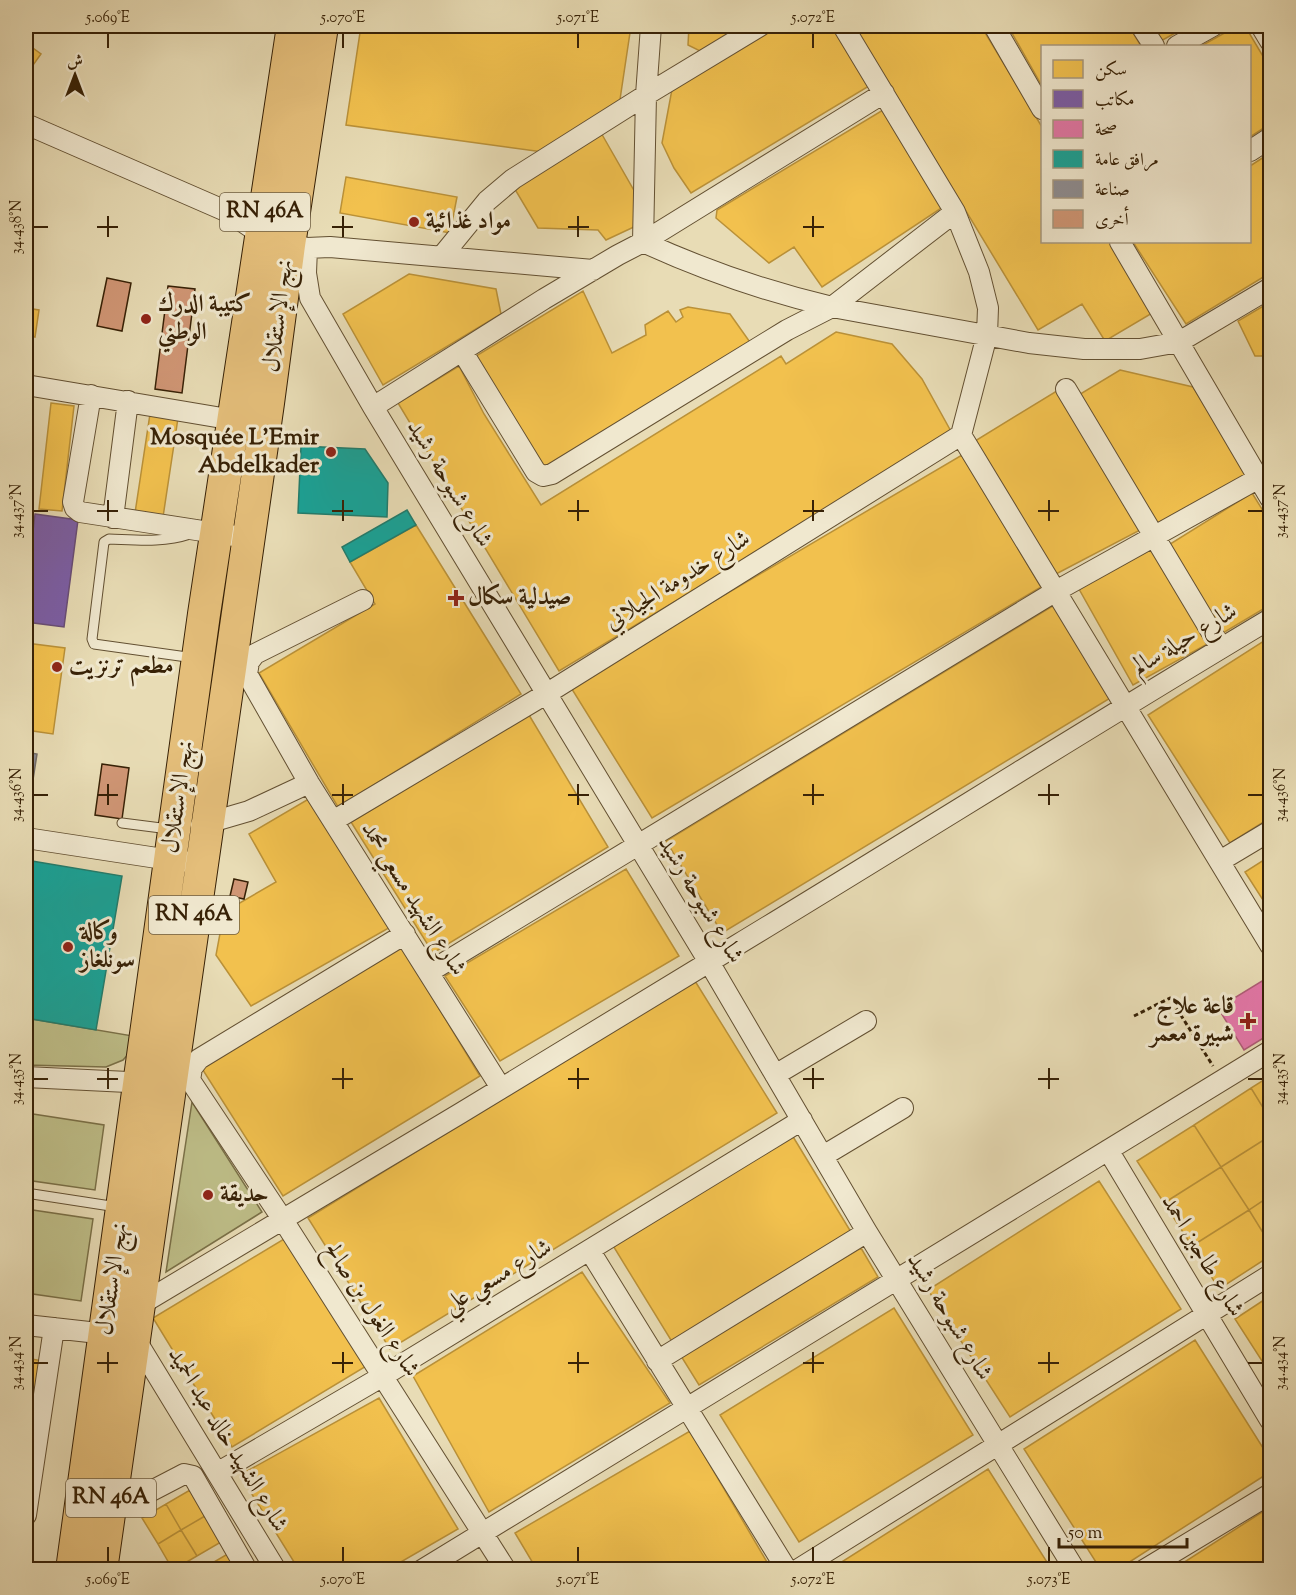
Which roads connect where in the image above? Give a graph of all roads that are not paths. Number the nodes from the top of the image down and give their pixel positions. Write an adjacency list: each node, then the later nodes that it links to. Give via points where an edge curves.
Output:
1 (293, 26): 21 (main road, نهج الإستقلال / RN 46A)
2 (322, 26): 21 (main road, نهج الإستقلال / RN 46A)
3 (651, 26): 14 (street)
4 (760, 26): 14 (street)
5 (843, 26): 13 (street)
6 (994, 26): 15 (street)
7 (1141, 26): 11 (street)
8 (1213, 26): 12 (street)
9 (1261, 26): 10 (street)
10 (1270, 41)
11 (1153, 45)
12 (1179, 45)
13 (884, 93): 19 (street); 20 (street)
14 (646, 95): 20 (street); 23 (street, via 513,179 487,201)
15 (1041, 107)
16 (31, 131): 21 (street, via 228,212)
17 (1270, 138): 18 (street)
18 (1251, 150)
19 (955, 212): 26 (street); 27 (street, via 979,272 988,308)
20 (643, 242): 24 (street); 26 (street, via 690,263)
21 (286, 243): 23 (street); 34 (street, شارع شبوحة رشيد, via 306,273 310,298); 35 (main road, نهج الإستقلال / RN 46A); 42 (main road, نهج الإستقلال / RN 46A)
22 (1121, 243): 28 (street)
23 (442, 256): 24 (street)
24 (592, 270): 29 (street)
25 (1270, 288): 28 (street)
26 (832, 307): 27 (street); 29 (street, via 543,476 536,472)
27 (987, 335): 28 (street, via 1084,349 1140,349); 36 (street)
28 (1179, 342): 37 (street)
29 (462, 351): 34 (street)
30 (26, 385): 32 (street)
31 (1066, 388): 41 (street)
32 (91, 395): 33 (street); 39 (street, via 73,502 80,512)
33 (128, 401): 35 (street); 39 (street)
34 (373, 407): 48 (street, شارع شبوحة رشيد)
35 (234, 420): 40 (main road, نهج الإستقلال / RN 46A)
36 (961, 435): 43 (street); 48 (street, شارع خدومة الجيلاني)
37 (1259, 478): 38 (street); 41 (street)
38 (1270, 498)
39 (113, 518): 40 (street)
40 (207, 532): 42 (street); 47 (main road, نهج الإستقلال / RN 46A); 47 (lane, via 155,541 104,542 92,639 94,644)
41 (1154, 537): 43 (street); 46 (street)
42 (248, 538): 53 (main road, نهج الإستقلال / RN 46A)
43 (1056, 591): 49 (street); 57 (street)
44 (363, 600): 50 (street, شارع الشهيد مسعي محمد, via 255,654 249,662 248,674)
45 (1270, 619): 46 (street, شارع حيلة سالم)
46 (1221, 648): 49 (street, شارع حيلة سالم)
47 (198, 659): 56 (main road, نهج الإستقلال / RN 46A)
48 (546, 694): 51 (street, شارع خدومة الجيلاني); 57 (street, شارع شبوحة رشيد)
49 (1125, 705): 58 (street); 62 (street, شارع حيلة سالم)
50 (309, 783): 51 (street, شارع الشهيد مسعي محمد); 53 (street, via 249,811)
51 (333, 821): 60 (street, شارع الشهيد مسعي محمد)
52 (122, 823): 56 (lane)
53 (207, 824): 56 (street); 59 (main road, نهج الإستقلال / RN 46A)
54 (1270, 831): 58 (street)
55 (26, 838): 56 (street)
56 (172, 845): 59 (street); 68 (main road, نهج الإستقلال / RN 46A)
57 (638, 845): 62 (street, شارع شبوحة رشيد); 63 (street)
58 (1220, 861): 61 (street)
59 (201, 863): 68 (main road, نهج الإستقلال / RN 46A)
60 (405, 934): 63 (street, شارع الشهيد مسعي محمد); 68 (street, via 198,1059 192,1068)
61 (1270, 945)
62 (709, 962): 66 (street, شارع شبوحة رشيد); 69 (street, شارع حيلة سالم)
63 (429, 972): 69 (street, شارع الشهيد مسعي محمد)
64 (866, 1021): 66 (street)
65 (1270, 1051): 72 (street)
66 (775, 1075): 71 (street, شارع شبوحة رشيد)
67 (26, 1077): 68 (street)
68 (154, 1082): 75 (main road, نهج الإستقلال / RN 46A); 76 (street, شارع الغول بن صالح); 81 (main road, نهج الإستقلال / RN 46A)
69 (501, 1088): 76 (street, شارع حيلة سالم)
70 (903, 1108): 73 (street)
71 (802, 1120): 73 (street, شارع شبوحة رشيد); 78 (street, شارع مسعي علي)
72 (1108, 1150): 80 (street); 82 (street, شارع طاجين احمد)
73 (823, 1156): 77 (street, شارع شبوحة رشيد)
74 (26, 1194): 75 (lane)
75 (123, 1208): 81 (main road, نهج الإستقلال / RN 46A)
76 (283, 1220): 81 (street, شارع حيلة سالم); 87 (street, شارع الغول بن صالح)
77 (867, 1232): 80 (street, شارع شبوحة رشيد); 86 (street)
78 (590, 1251): 86 (street); 87 (street, شارع مسعي علي)
79 (1270, 1275): 82 (street)
80 (897, 1279): 88 (street); 91 (street, شارع شبوحة رشيد)
81 (124, 1304): 85 (main road, نهج الإستقلال / RN 46A)
82 (1208, 1316): 89 (street, شارع طاجين احمد); 91 (street)
83 (26, 1325): 84 (street)
84 (54, 1328): 85 (street); 90 (street)
85 (120, 1336): 92 (street, شارع الشهيد خالد عبد الحميد); 95 (main road, نهج الإستقلال / RN 46A); 97 (main road, نهج الإستقلال / RN 46A)
86 (657, 1361): 88 (street)
87 (383, 1376): 92 (street, شارع مسعي علي); 96 (street, شارع الغول بن صالح)
88 (687, 1409): 96 (street); 103 (street)
89 (1270, 1419)
90 (32, 1433): 94 (street)
91 (998, 1445): 104 (street); 105 (street, شارع شبوحة رشيد)
92 (217, 1473): 100 (street, شارع الشهيد خالد عبد الحميد)
93 (1270, 1494): 106 (street)
94 (26, 1510)
95 (109, 1513): 98 (main road, نهج الإستقلال / RN 46A); 99 (street, via 189,1473)
96 (484, 1532): 101 (street); 102 (street, شارع الغول بن صالح)
97 (72, 1569)
98 (101, 1569)
99 (248, 1569)
100 (276, 1569)
101 (422, 1569)
102 (506, 1569)
103 (787, 1569)
104 (797, 1569)
105 (1075, 1569)
106 (1144, 1569)

